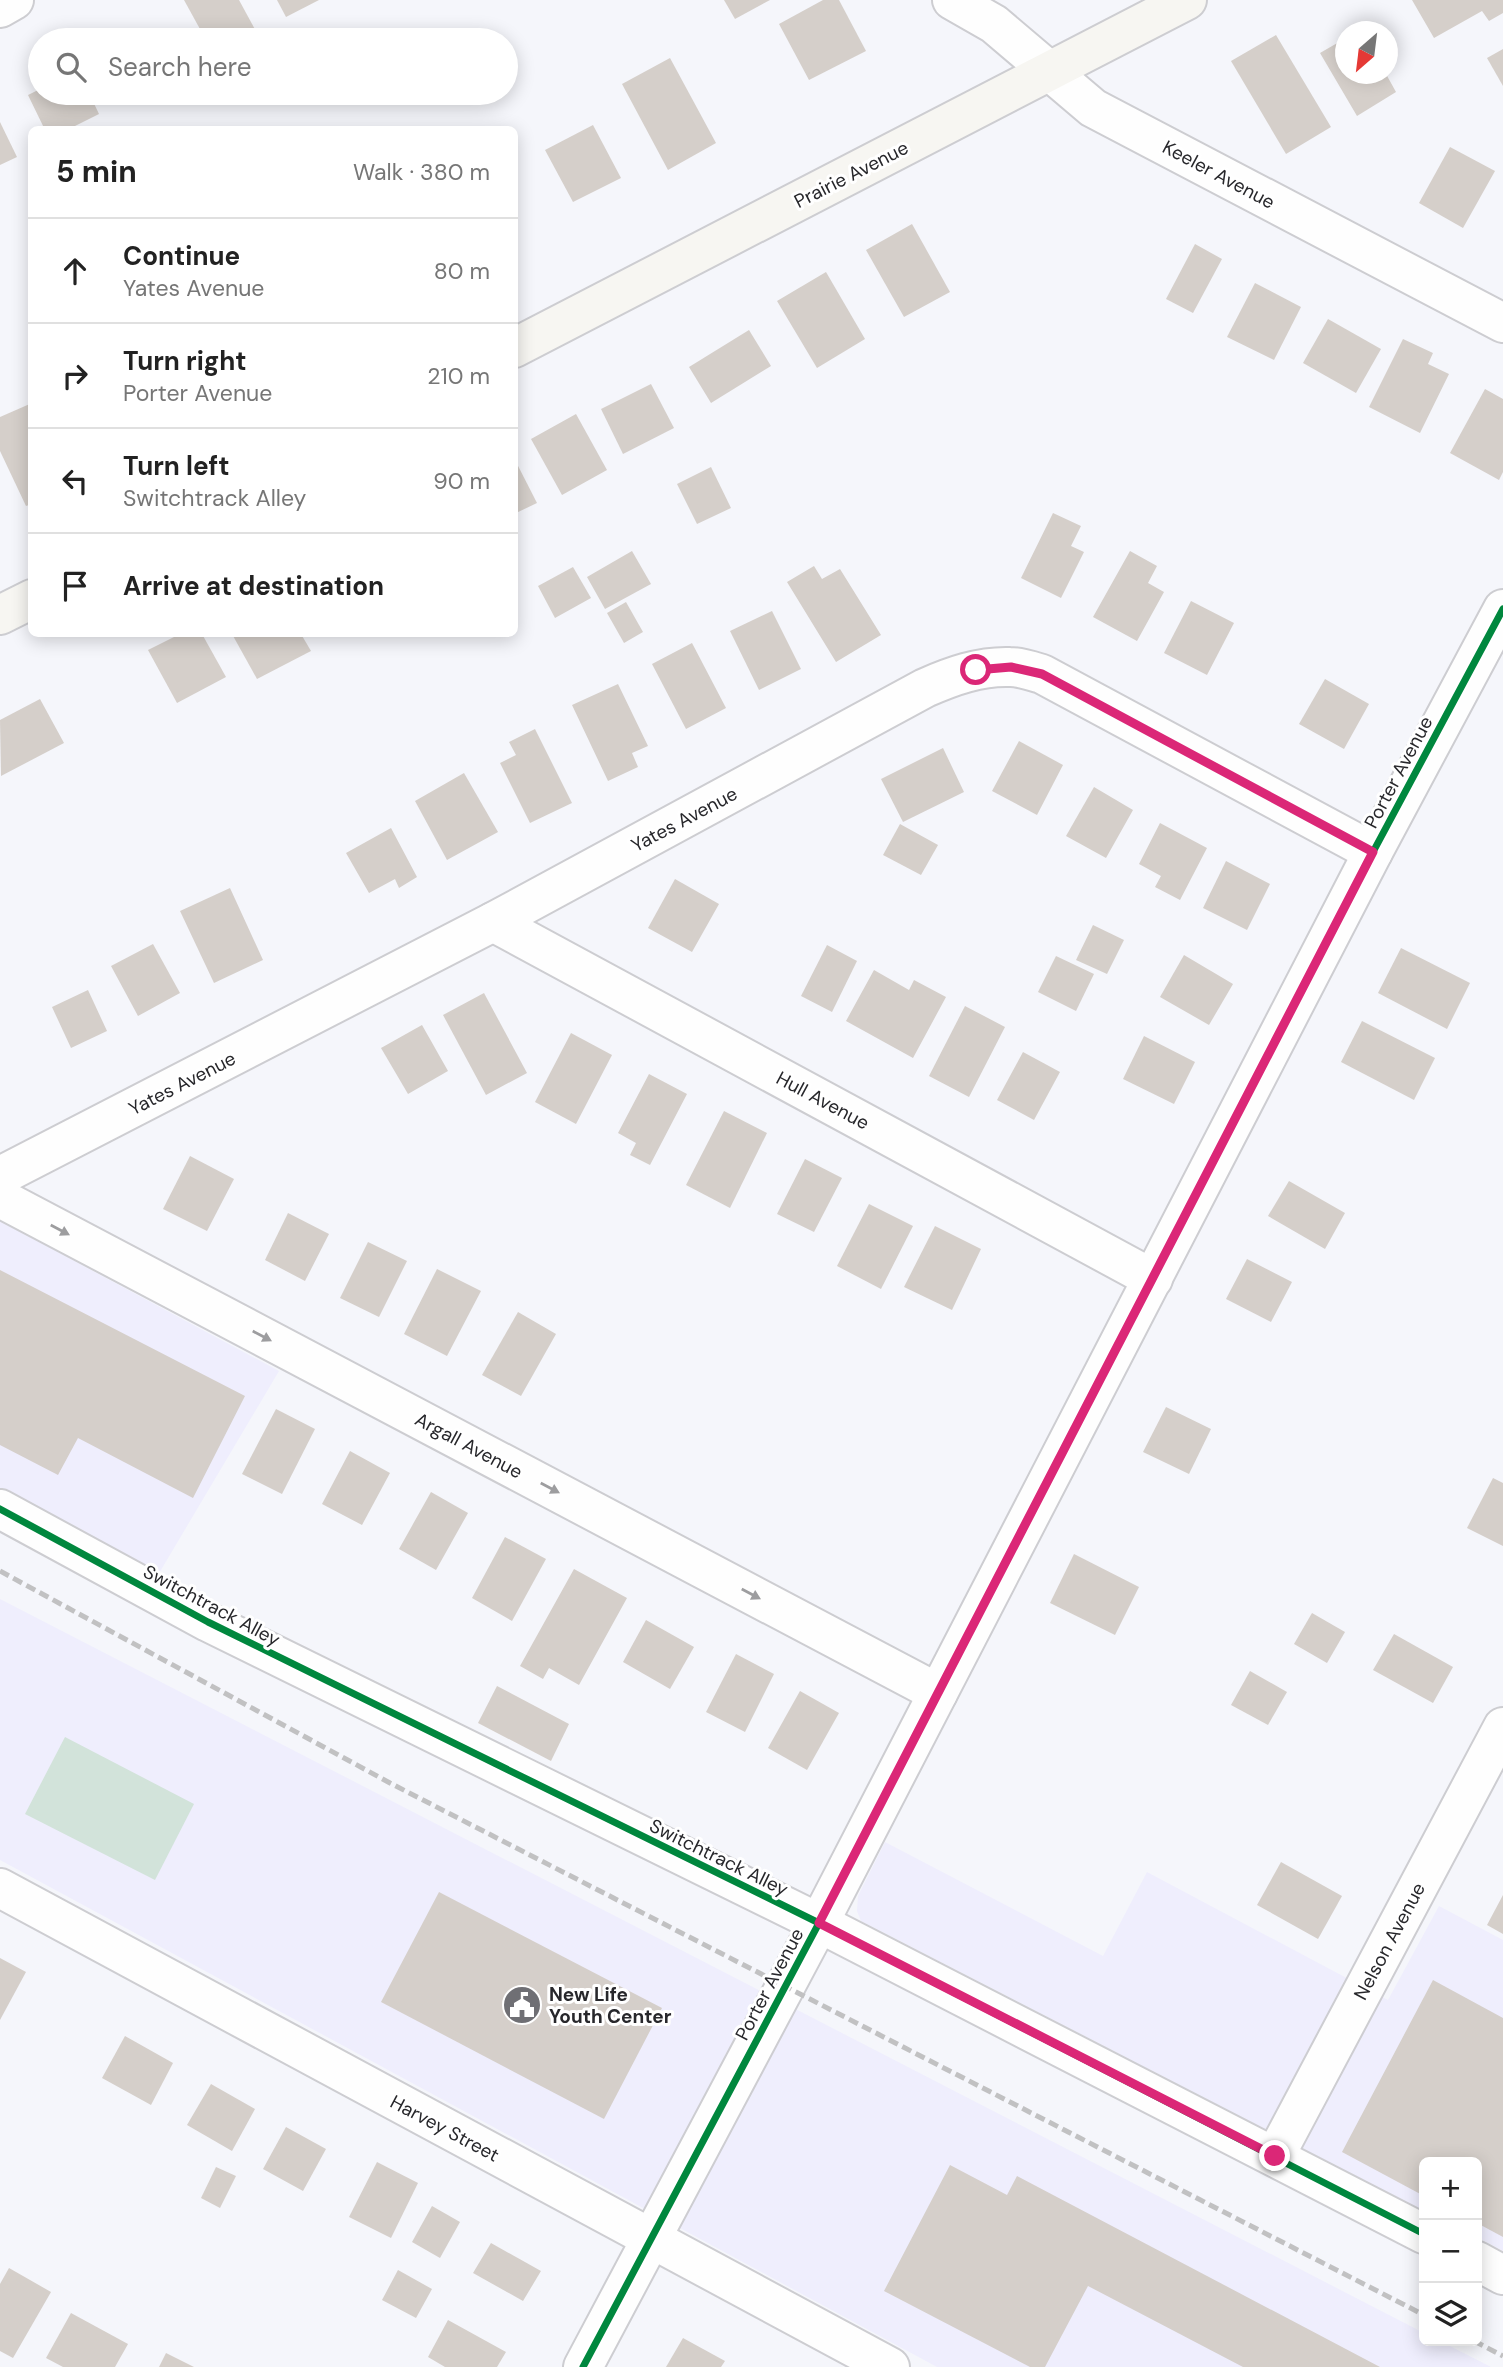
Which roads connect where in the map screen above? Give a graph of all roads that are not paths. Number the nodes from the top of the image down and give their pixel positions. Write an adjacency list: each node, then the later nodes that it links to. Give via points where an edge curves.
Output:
1 (14, 0): 4 (street)
2 (952, 0): 5 (street, Keeler Avenue, via 994,24)
3 (1186, 0): 5 (main road, Prairie Avenue)
4 (0, 8)
5 (1048, 72): 6 (street, Keeler Avenue, via 1093,108); 7 (main road, Prairie Avenue)
6 (1503, 323)
7 (518, 346)
8 (28, 601): 10 (main road)
9 (1503, 608): 11 (street, Porter Avenue)
10 (0, 615)
11 (1373, 852): 12 (street, Yates Avenue, via 1042,674 1011,667 976,670 925,688); 15 (street, Porter Avenue)
12 (494, 922): 13 (street, Yates Avenue); 15 (street, Hull Avenue)
13 (0, 1176)
14 (0, 1198): 17 (street, Argall Avenue, one-way to 17)
15 (1153, 1279): 17 (street, Porter Avenue)
16 (0, 1509): 20 (street, Switchtrack Alley, via 208,1622)
17 (938, 1693): 20 (street, Porter Avenue)
18 (1503, 1727): 21 (street, Nelson Avenue)
19 (0, 1888): 23 (street, Harvey Street)
20 (819, 1923): 21 (street, Switchtrack Alley); 23 (street, Porter Avenue)
21 (1275, 2156): 22 (street, Switchtrack Alley)
22 (1419, 2231)
23 (650, 2238): 26 (street, Porter Avenue); 27 (street, Harvey Street)
24 (1482, 2264): 25 (street)
25 (1503, 2275)
26 (583, 2367)
27 (890, 2367)

